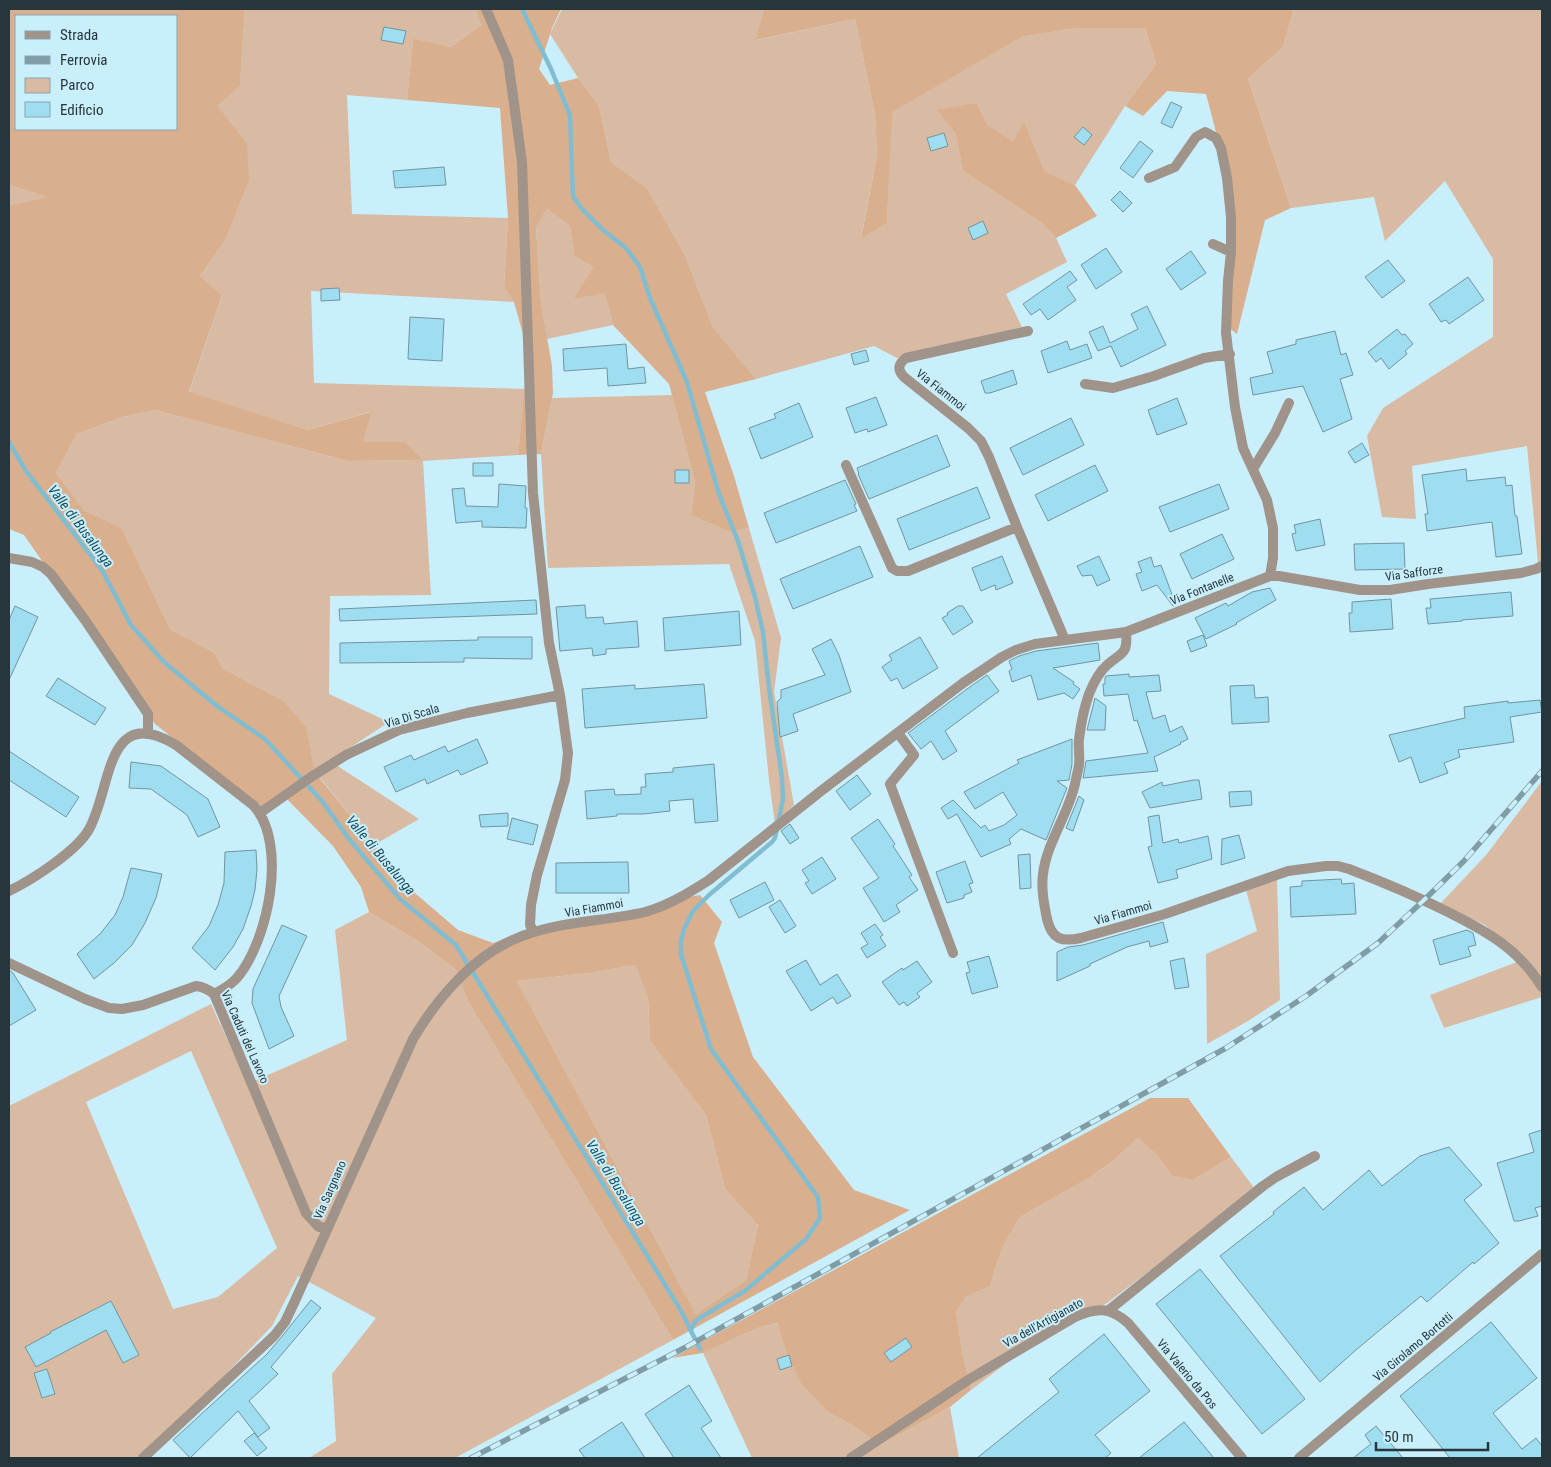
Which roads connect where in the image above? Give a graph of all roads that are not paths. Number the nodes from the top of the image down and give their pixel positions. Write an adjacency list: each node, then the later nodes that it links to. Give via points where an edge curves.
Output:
1 (486, 9): 18 (street, via 508,60 522,162 534,493 549,643)
2 (1149, 178): 4 (street, via 1174,167 1199,134 1205,132 1216,138 1228,178)
3 (1213, 244): 4 (street)
4 (1231, 252): 6 (street, via 1226,333)
5 (1028, 331): 11 (street, Via Fiammoi, via 912,357 901,362 899,367 904,377 981,442)
6 (1230, 354): 7 (street, via 1204,358 1113,388); 10 (street, via 1238,424)
7 (1085, 384)
8 (1289, 403): 10 (street)
9 (846, 465): 11 (street, via 892,568 897,571 908,571)
10 (1253, 469): 14 (street, via 1268,500 1273,528)
11 (1017, 526): 17 (street, Via Fiammoi)
12 (9, 558): 20 (street, via 32,562 51,574 148,714)
13 (1542, 566): 15 (street, Via Safforze, via 1521,573 1390,590 1360,590)
14 (1270, 576): 15 (street, Via Fontanelle); 16 (street, Via Fontanelle)
15 (1289, 578)
16 (1126, 632): 17 (street, Via Fiammoi); 26 (street, Via Fiammoi, via 1127,646 1098,675 1089,694 1083,712 1075,785 1046,861 1042,881 1044,904 1049,927 1057,937 1081,938 1164,914 1288,871 1338,866 1424,900 1494,936 1521,960)
17 (1066, 640): 19 (street, Via Fiammoi, via 1036,644 1002,657)
18 (560, 695): 21 (street, Via Di Scala, via 399,730 346,755); 23 (street, via 568,753 565,780 537,875 530,925)
19 (898, 732): 23 (street, Via Fiammoi, via 709,880 662,906 646,912); 24 (street, via 914,755 890,784)
20 (148, 733): 21 (street, via 176,745); 22 (street, via 132,736 116,751 97,811 78,844)
21 (260, 813): 27 (street, via 267,830 271,880 264,926 247,964 235,979)
22 (9, 891)
23 (534, 932): 29 (street, Via Sargnano, via 514,939 478,962 428,1014 413,1039)
24 (953, 953)
25 (9, 963): 27 (street, Via Caduti del Lavoro, via 85,1000 109,1008 143,1005 196,986)
26 (1542, 987)
27 (214, 994): 29 (street, Via Caduti del Lavoro, via 306,1213 319,1227)
28 (1316, 1156): 31 (street, via 1262,1186)
29 (327, 1228): 32 (street, Via Sargnano, via 285,1322 274,1336)
30 (1542, 1254): 35 (street, Via Girolamo Bortotti)
31 (1108, 1310): 33 (street, Via dell'Artigianato, via 1092,1310 1075,1317 968,1380); 34 (street, Via Valerio da Pos, via 1128,1323)
32 (145, 1458)
33 (850, 1458)
34 (1242, 1458)
35 (1299, 1458)

